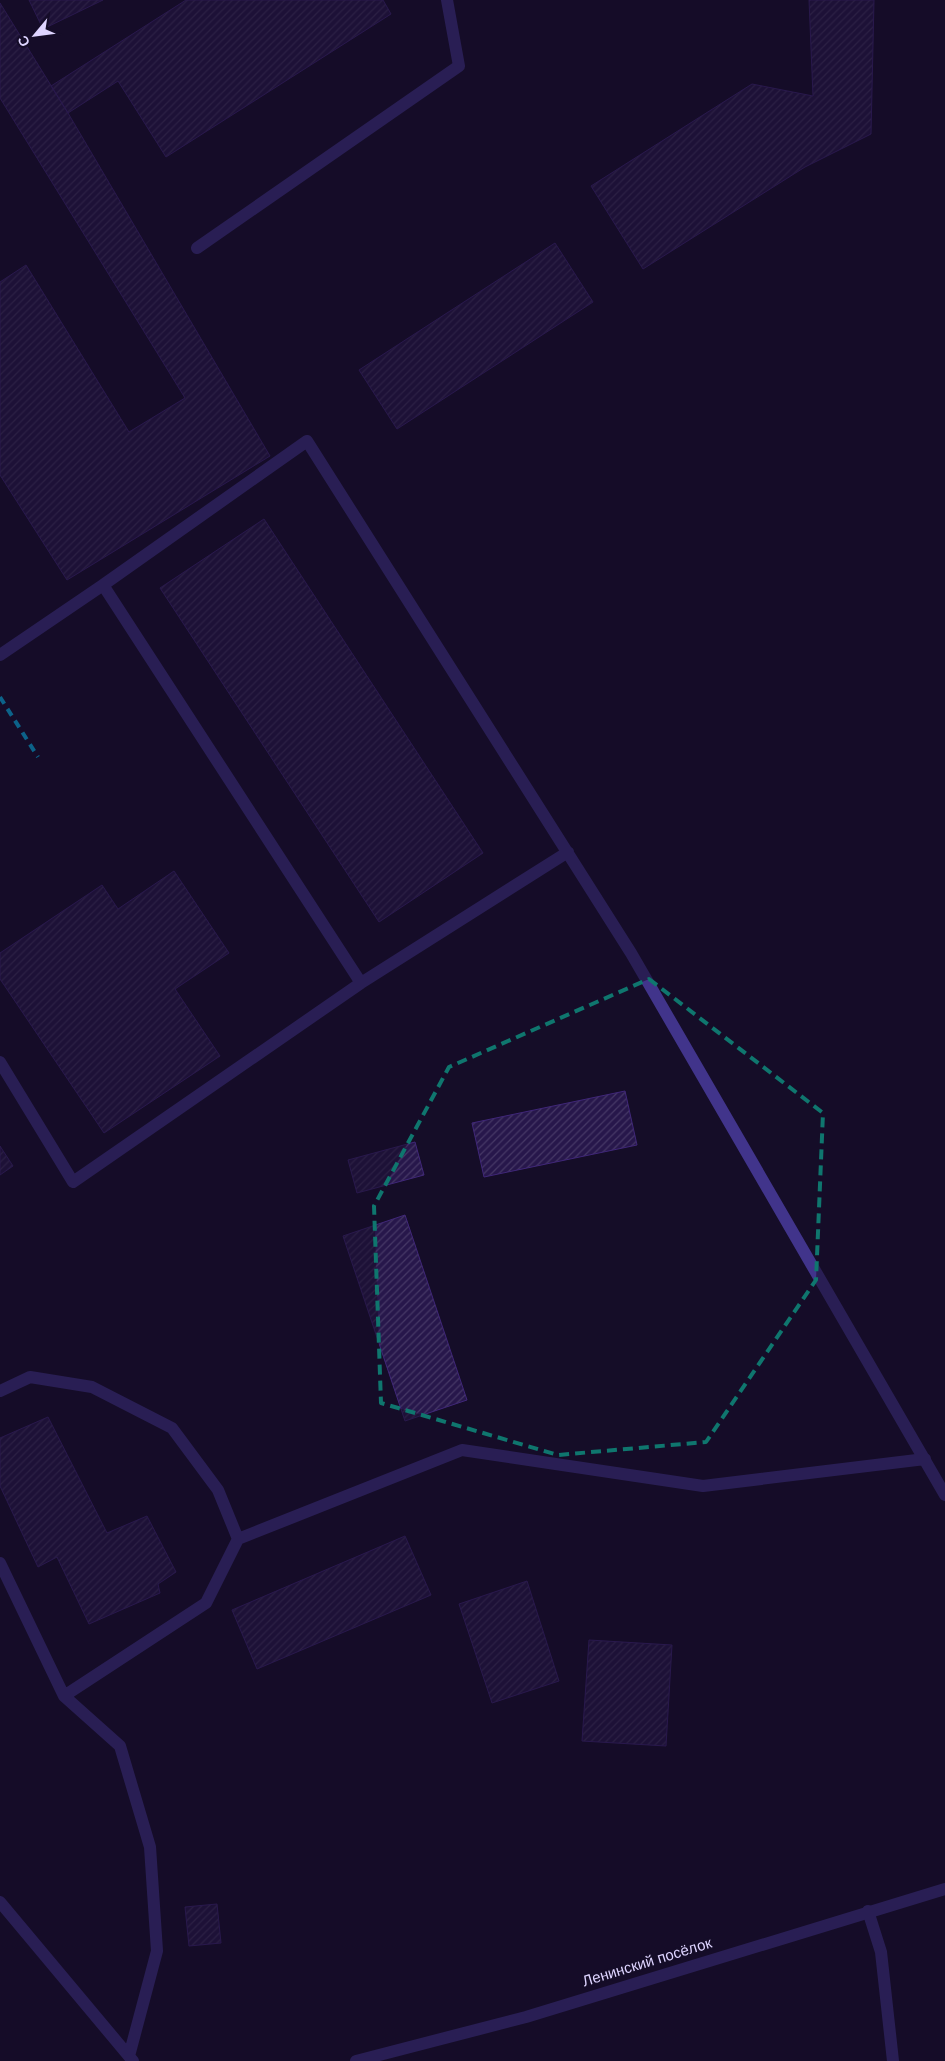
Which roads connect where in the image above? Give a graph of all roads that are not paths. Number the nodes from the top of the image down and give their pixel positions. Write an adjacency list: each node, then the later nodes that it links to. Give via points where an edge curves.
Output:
1 (447, 0): 2 (street, via 459,66)
2 (197, 248)
3 (103, 585): 4 (street); 5 (street, via 307,441); 6 (street)
4 (0, 655)
5 (568, 852): 6 (street); 9 (street, via 631,953)
6 (361, 983): 7 (street, via 73,1182)
7 (0, 1062)
8 (0, 1390): 11 (street, via 30,1377 92,1387 172,1428 218,1490)
9 (925, 1460): 10 (street); 11 (street, via 703,1486 462,1450)
10 (945, 1495)
11 (238, 1539): 13 (street, via 206,1603)
12 (0, 1563): 13 (street)
13 (64, 1696): 17 (street, via 120,1746 150,1847 158,1951)
14 (945, 1889): 16 (street, Ленинский посёлок)
15 (0, 1902): 17 (street)
16 (868, 1911): 18 (street, Ленинский посёлок, via 526,2017); 19 (street, via 881,1952)
17 (131, 2059)
18 (356, 2061)
19 (893, 2061)

